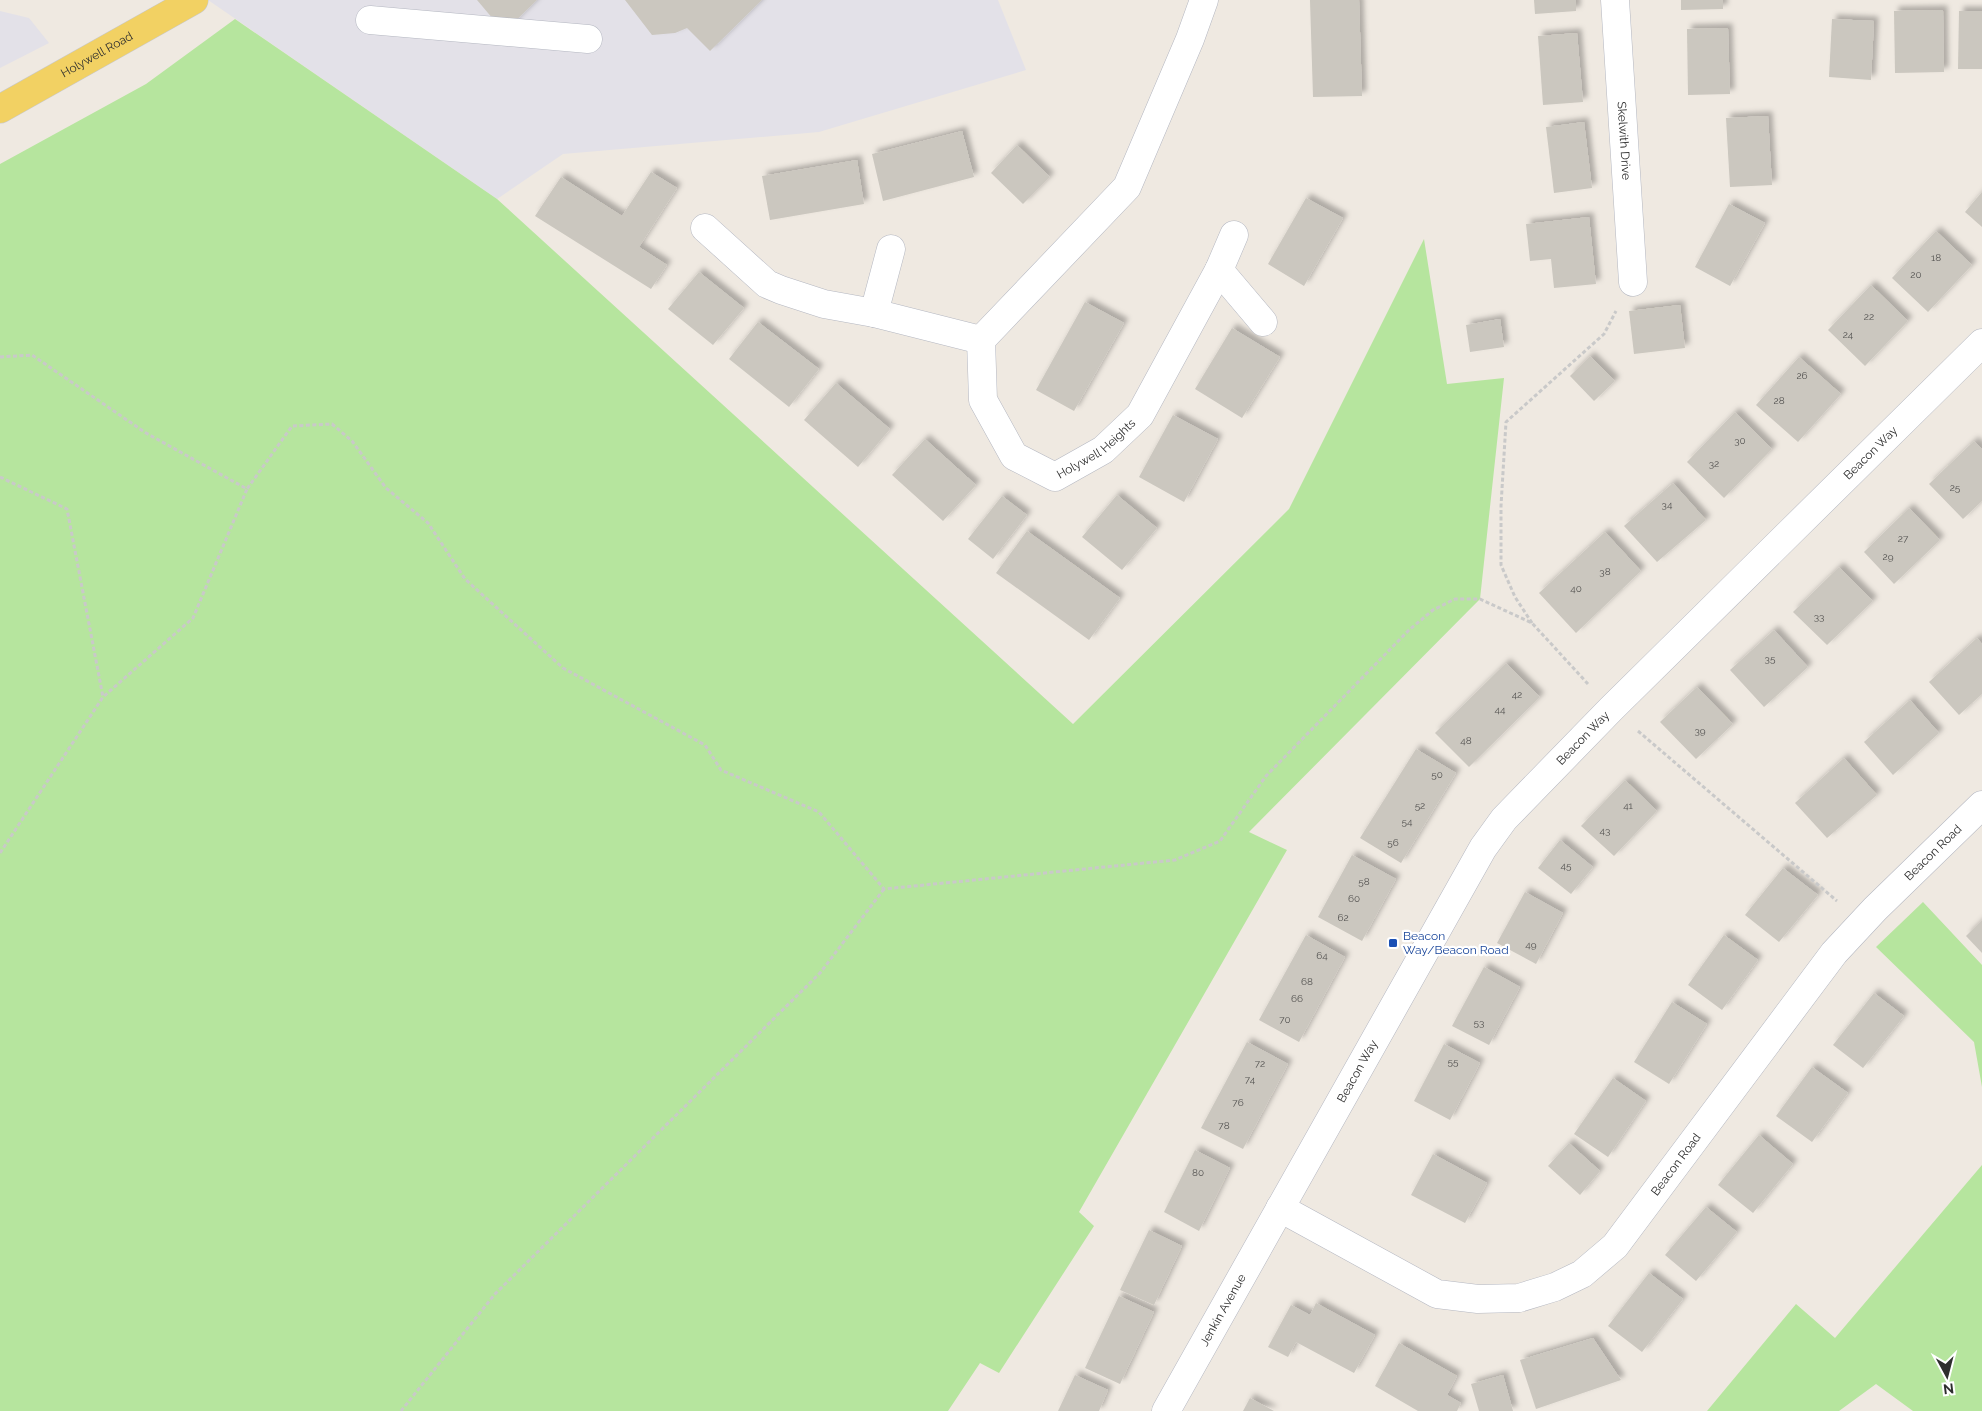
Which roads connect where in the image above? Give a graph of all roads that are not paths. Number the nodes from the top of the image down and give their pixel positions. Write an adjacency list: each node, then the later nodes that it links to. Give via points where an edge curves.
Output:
1 (392, 0): 5 (street, via 370,20)
2 (1204, 0): 14 (street, via 1127,187)
3 (1615, 0): 11 (street, Skelwith Drive)
4 (182, 2): 6 (main road, Holywell Road)
5 (588, 39)
6 (0, 109)
7 (705, 228): 12 (street, via 767,284 824,304)
8 (1234, 235): 10 (street, Holywell Heights)
9 (890, 249): 12 (street)
10 (1218, 270): 13 (street); 14 (street, Holywell Heights, via 1140,416 1103,450 1055,477 1014,456 983,400)
11 (1633, 282)
12 (874, 314): 14 (street)
13 (1263, 322)
14 (981, 340)
15 (1982, 343): 17 (street, Beacon Way, via 1611,708 1504,819 1483,848)
16 (1982, 805): 17 (street, Beacon Road, via 1834,953 1614,1246 1582,1274 1555,1288 1519,1298 1478,1300 1436,1294)
17 (1280, 1208): 18 (street, Jenkin Avenue)
18 (1166, 1411)

